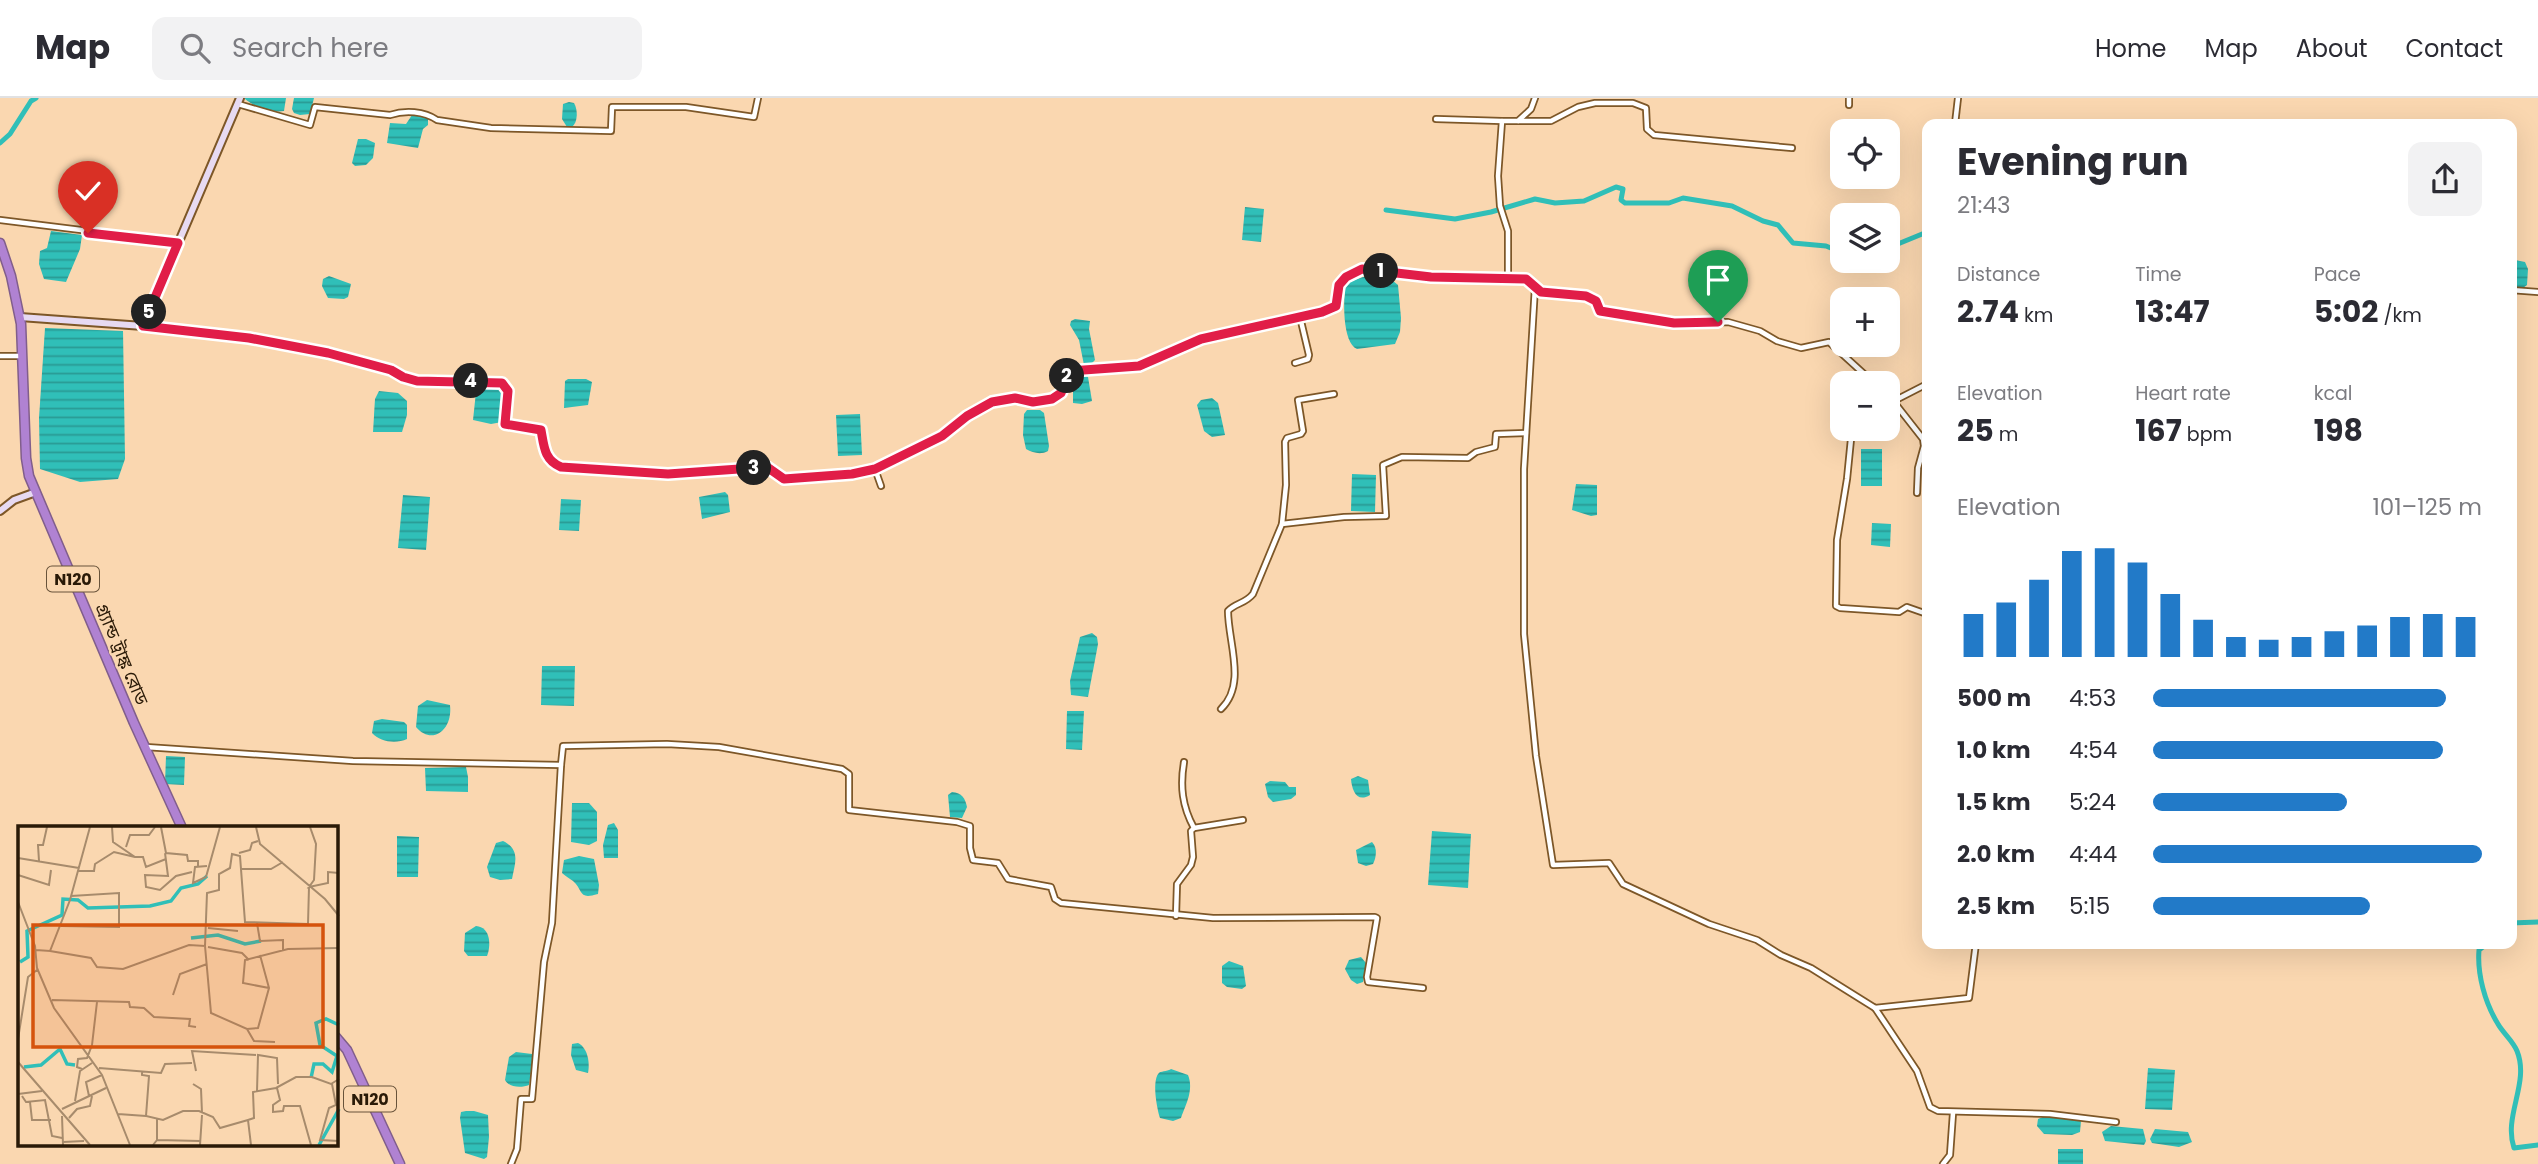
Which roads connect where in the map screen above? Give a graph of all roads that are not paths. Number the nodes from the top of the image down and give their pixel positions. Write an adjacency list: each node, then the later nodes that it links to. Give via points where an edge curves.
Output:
1 (758, 98): 5 (street, via 754,117 685,107 612,107 611,131 491,128 401,111 390,115 315,107 310,125)
2 (1535, 98): 10 (street)
3 (1849, 98): 6 (street)
4 (1958, 98): 8 (street)
5 (239, 101): 14 (street)
6 (1849, 105)
7 (1436, 119): 9 (street)
8 (1956, 119)
9 (1503, 121): 10 (street); 15 (street, via 1498,176 1508,231)
10 (1518, 121): 11 (street, via 1551,121 1595,103 1633,103 1646,108 1647,129 1654,135)
11 (1792, 148)
12 (0, 220): 14 (street)
13 (0, 243): 19 (highway, গ্র্যান্ড ট্রাঙ্ক রোড / N120)
14 (178, 243): 21 (street)
15 (1508, 279): 16 (street, via 1526,279); 20 (street, via 1362,269 1339,285 1336,306)
16 (1535, 287): 25 (street, via 1541,292 1586,296 1596,301 1600,311 1674,323 1728,322 1801,348 1829,342); 30 (street)
17 (2517, 290): 18 (street)
18 (2538, 292)
19 (20, 317): 21 (street); 23 (highway, গ্র্যান্ড ট্রাঙ্ক রোড / N120)
20 (1300, 317): 24 (street, via 1309,355); 34 (street, via 1201,339 1139,366 1070,371 1061,393 1052,399 992,402 942,436)
21 (143, 326): 34 (street, via 328,353 417,381 502,383 508,391 505,424 539,429 544,450 561,467 668,474 767,467 784,479)
22 (0, 356): 23 (street)
23 (23, 356): 36 (highway, গ্র্যান্ড ট্রাঙ্ক রোড / N120, via 26,458)
24 (1294, 363)
25 (1861, 371)
26 (1922, 386): 28 (street)
27 (1334, 394): 39 (street, via 1298,400 1303,431 1285,442)
28 (1900, 398)
29 (1900, 412): 31 (street)
30 (1526, 433): 39 (street, via 1496,434 1495,447 1468,458 1402,457 1383,466 1386,516); 51 (street, via 1524,634 1535,756 1553,865 1609,863 1623,884 1756,940)
31 (1922, 438)
32 (1851, 441): 40 (street, via 1837,540 1836,606 1899,612 1906,607)
33 (1922, 453): 37 (street)
34 (875, 469): 35 (street)
35 (881, 486)
36 (36, 492): 38 (street); 42 (highway, গ্র্যান্ড ট্রাঙ্ক রোড / N120)
37 (1917, 493)
38 (0, 511)
39 (1282, 524): 41 (street, via 1253,594 1228,611 1235,660 1230,698)
40 (1922, 612)
41 (1221, 709)
42 (145, 747): 44 (street, via 354,761); 46 (highway, গ্র্যান্ড ট্রাঙ্ক রোড / N120)
43 (1184, 762): 47 (street, via 1181,788)
44 (561, 765): 48 (street, via 563,746 667,744 719,747 842,769 849,774 849,810 970,827 973,860 1000,864 1008,879 1051,887 1061,903); 56 (street, via 552,923 544,962 532,1099 521,1098 517,1149)
45 (1243, 820): 47 (street)
46 (181, 826)
47 (1194, 828): 48 (street, via 1191,865 1177,884)
48 (1176, 916): 50 (street, via 1375,917 1368,982)
49 (1975, 949): 51 (street, via 1969,998)
50 (1423, 988)
51 (1875, 1007): 53 (street, via 1917,1071 1930,1107)
52 (338, 1039): 55 (highway, N120)
53 (1953, 1113): 54 (street, via 2050,1114); 57 (street, via 1950,1155)
54 (2116, 1122)
55 (400, 1164)
56 (511, 1164)
57 (1942, 1164)

